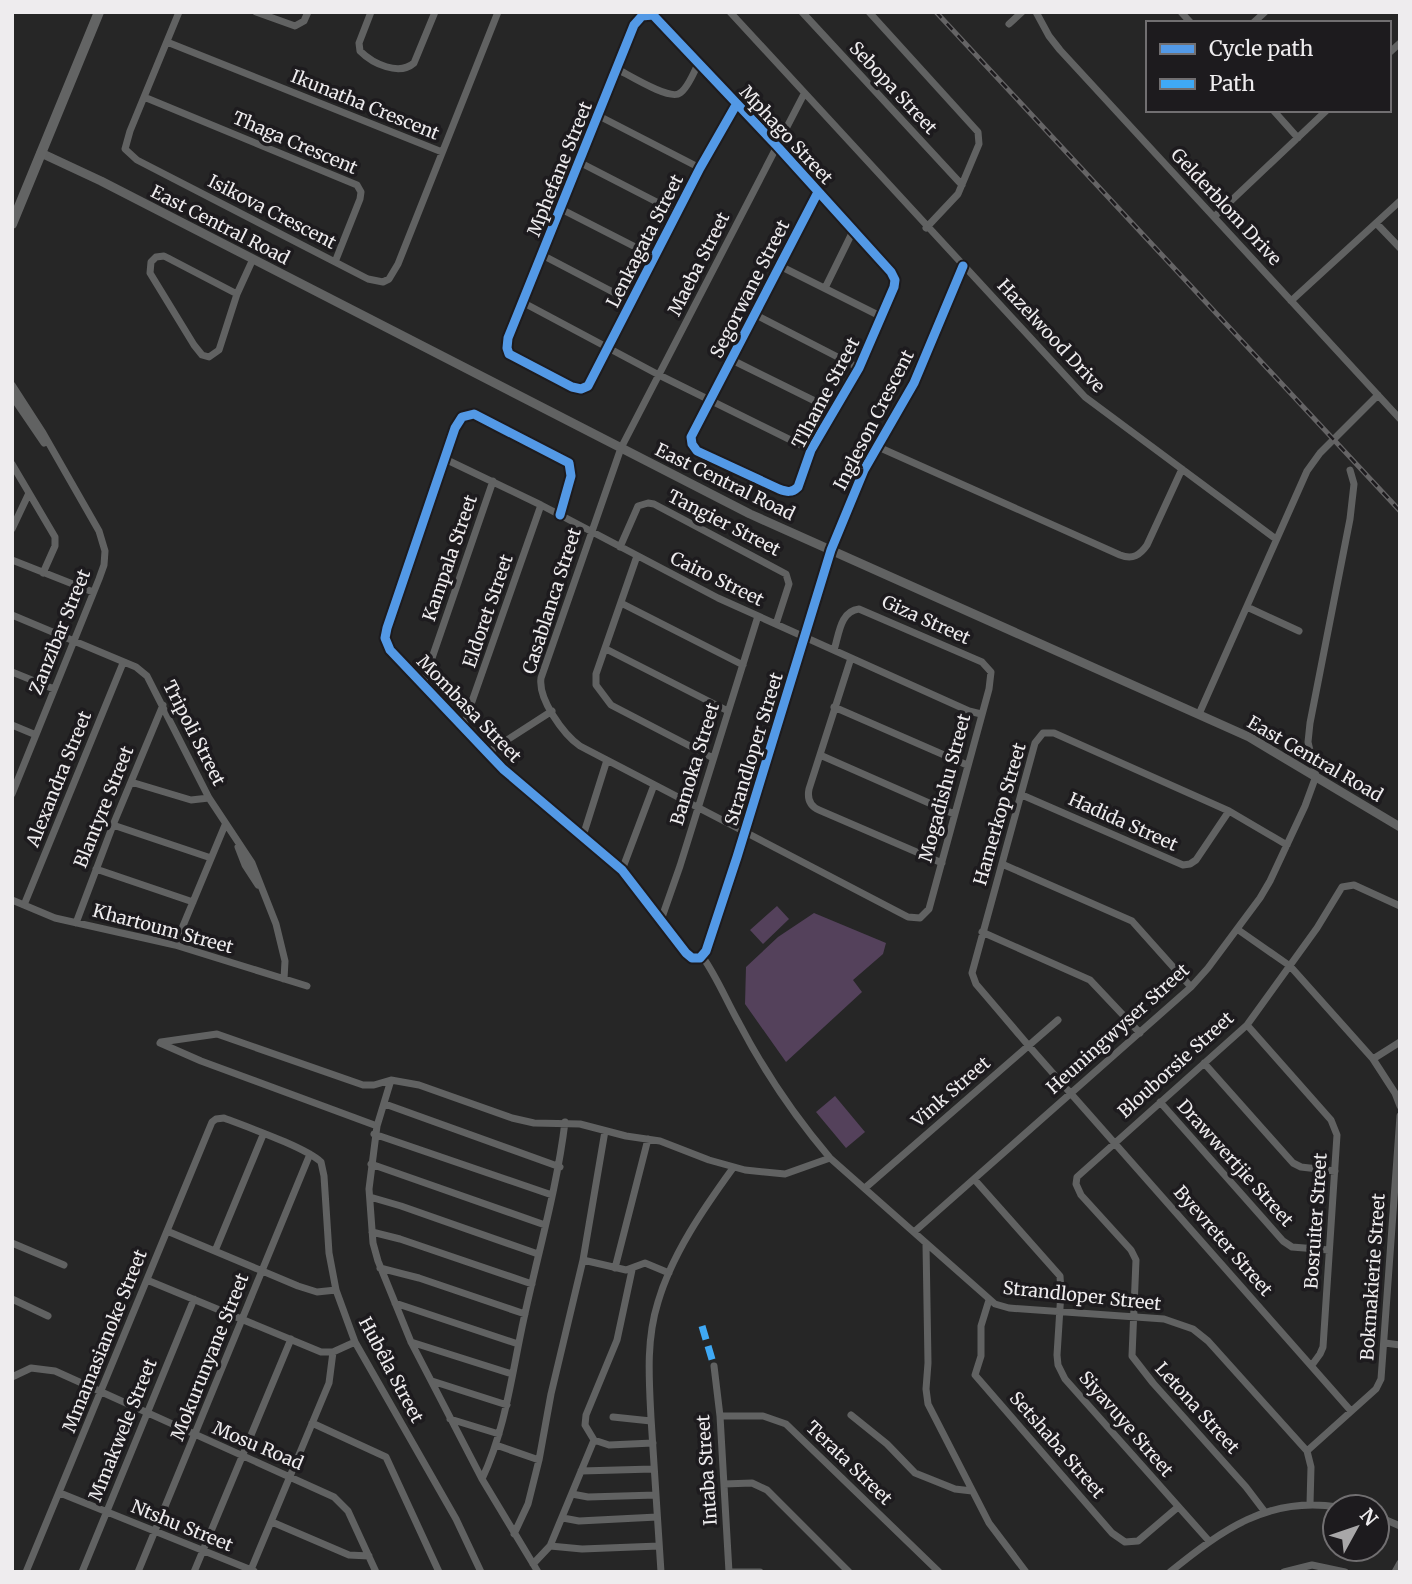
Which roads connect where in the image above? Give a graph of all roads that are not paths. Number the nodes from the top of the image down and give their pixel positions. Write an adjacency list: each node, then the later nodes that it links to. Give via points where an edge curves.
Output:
1 (99, 12): 27 (main road)
2 (180, 12): 15 (street)
3 (256, 12): 4 (street, via 295,26)
4 (308, 12)
5 (371, 12): 6 (street, via 360,51 399,70 414,63)
6 (435, 12)
7 (498, 12): 26 (street, Ikunatha Crescent)
8 (730, 12): 18 (street, Hazelwood Drive)
9 (802, 12): 30 (street, Sebopa Street)
10 (869, 12): 30 (street, via 978,132 979,144)
11 (1022, 12): 14 (street)
12 (1036, 12): 35 (street, Gelderblom Drive, via 1059,50)
13 (658, 20): 16 (street, Mphago Street); 17 (street, Mphefane Street, via 649,14 638,20)
14 (1009, 24)
15 (167, 42): 19 (street, Isikova Crescent); 26 (street, Ikunatha Crescent)
16 (698, 64): 17 (street, via 681,93 674,95); 20 (street, Mphago Street)
17 (617, 69): 23 (street, Mphefane Street)
18 (804, 94): 25 (street, Maeba Street); 38 (street, Hazelwood Drive)
19 (144, 97): 44 (street, Isikova Crescent, via 125,145 128,154); 44 (street, Thaga Crescent, via 357,185 360,199)
20 (736, 105): 25 (street, Mphago Street); 29 (street, Lenkagata Street)
21 (1275, 112): 24 (street)
22 (1325, 112): 24 (street)
23 (599, 116): 28 (street, Mphefane Street); 29 (street)
24 (1298, 138): 35 (street)
25 (777, 146): 31 (street, Mphago Street); 58 (street, Maeba Street)
26 (442, 152): 44 (street, Isikova Crescent, via 389,279 376,282)
27 (41, 153): 37 (main road); 43 (street, East Central Road)
28 (579, 162): 33 (street, Mphefane Street); 34 (street)
29 (700, 168): 34 (street, Lenkagata Street)
30 (962, 185): 38 (street)
31 (818, 192): 39 (street, Mphago Street); 45 (street, Segorwane Street)
32 (1400, 201): 36 (street)
33 (561, 209): 41 (street, Mphefane Street); 42 (street)
34 (678, 213): 42 (street, Lenkagata Street)
35 (1215, 216): 50 (street, Gelderblom Drive)
36 (1377, 223): 40 (street); 50 (street)
37 (12, 224)
38 (926, 228): 46 (street, Hazelwood Drive)
39 (853, 230): 47 (street, Mphago Street); 48 (street)
40 (1400, 248)
41 (542, 255): 51 (street); 52 (street, Mphefane Street)
42 (655, 257): 51 (street, Lenkagata Street)
43 (253, 259): 49 (street); 68 (street, East Central Road)
44 (335, 262)
45 (780, 266): 48 (street); 53 (street, Segorwane Street)
46 (963, 266): 66 (street, Ingleson Crescent, via 914,383); 72 (street, Hazelwood Drive, via 1085,397)
47 (891, 272): 54 (street, Tlhame Street, via 894,287)
48 (825, 288): 54 (street)
49 (237, 294): 49 (street, via 164,256 151,262 150,273 202,355 209,357 219,350)
50 (1292, 301): 61 (street, Gelderblom Drive)
51 (632, 302): 55 (street, Lenkagata Street)
52 (524, 303): 55 (street); 60 (street, Mphefane Street, via 508,338 509,354)
53 (756, 315): 56 (street, Segorwane Street); 57 (street)
54 (882, 317): 57 (street, Tlhame Street)
55 (609, 347): 58 (street); 60 (street, Lenkagata Street, via 591,382)
56 (732, 360): 63 (street, Segorwane Street); 64 (street)
57 (859, 368): 64 (street, Tlhame Street)
58 (659, 375): 63 (street); 68 (street, Maeba Street)
59 (12, 385): 67 (street)
60 (581, 389)
61 (1378, 395): 65 (street, Gelderblom Drive); 81 (street, via 1313,462)
62 (12, 396): 67 (street)
63 (710, 400): 69 (street); 75 (street, Segorwane Street, via 691,437 694,448 779,489)
64 (833, 410): 69 (street, Tlhame Street)
65 (1400, 419)
66 (876, 446): 72 (street, Ingleson Crescent, via 1130,557 1147,545); 83 (street, Ingleson Crescent)
67 (50, 447): 87 (street, Zanzibar Street, via 103,542 104,565)
68 (621, 448): 80 (street, Casablanca Street); 83 (street, East Central Road)
69 (810, 450): 75 (street, Tlhame Street)
70 (445, 459): 74 (street, Cairo Street); 78 (street, Mombasa Street, via 464,416 483,418 569,463 571,476); 103 (street, Mombasa Street, via 385,635 390,650)
71 (12, 464): 76 (street)
72 (1182, 469): 81 (street, Hazelwood Drive)
73 (1350, 470): 119 (street, via 1354,484 1350,519 1310,723 1308,742)
74 (493, 481): 77 (street, Cairo Street); 103 (street, Kampala Street)
75 (796, 489)
76 (29, 493): 79 (street); 86 (street, via 56,540)
77 (541, 505): 78 (street, Cairo Street); 112 (street, Eldoret Street)
78 (560, 515): 80 (street, Cairo Street)
79 (12, 529)
80 (591, 532): 82 (street, Cairo Street); 107 (street, Casablanca Street, via 541,678 542,693)
81 (1276, 538): 89 (street)
82 (620, 547): 84 (street, Cairo Street); 92 (street, Tangier Street, via 638,506 654,504 786,574 789,584)
83 (831, 550): 94 (street, Strandloper Street); 110 (street, East Central Road)
84 (637, 556): 88 (street); 91 (street, Cairo Street)
85 (12, 560): 86 (street)
86 (43, 573): 87 (street)
87 (93, 592): 95 (street, Zanzibar Street)
88 (621, 603): 96 (street); 100 (street)
89 (1247, 607): 93 (street); 110 (street)
90 (12, 615): 95 (street, Tripoli Street)
91 (758, 617): 92 (street, Cairo Street); 100 (street, Bamoka Street)
92 (776, 625): 94 (street, Cairo Street)
93 (1299, 631)
94 (805, 637): 97 (street, Cairo Street); 132 (street, Strandloper Street)
95 (74, 640): 99 (street, Tripoli Street); 104 (street, Zanzibar Street)
96 (606, 649): 108 (street); 116 (street, via 596,682 606,701)
97 (834, 650): 98 (street, Cairo Street); 101 (street, Giza Street, via 845,615 859,609)
98 (850, 658): 106 (street); 109 (street, Cairo Street)
99 (123, 663): 105 (street, Tripoli Street, via 147,676); 142 (street, Alexandra Street)
100 (743, 666): 108 (street, Bamoka Street)
101 (989, 668): 109 (street, Mogadishu Street, via 992,676)
102 (12, 672): 104 (street)
103 (423, 684): 112 (street, Mombasa Street)
104 (54, 689): 113 (street, Zanzibar Street)
105 (163, 705): 121 (street, Blantyre Street); 125 (street, Tripoli Street)
106 (834, 707): 115 (street); 118 (street)
107 (552, 711): 114 (street); 117 (street, Casablanca Street, via 569,738)
108 (728, 711): 116 (street, Bamoka Street)
109 (981, 714): 118 (street, Mogadishu Street)
110 (1199, 714): 119 (street, East Central Road, via 1267,746)
111 (12, 725): 113 (street)
112 (463, 727): 114 (street, Mombasa Street)
113 (36, 735): 120 (street, Zanzibar Street)
114 (488, 753): 133 (street, Mombasa Street)
115 (820, 755): 128 (street); 136 (street, via 808,792 812,806)
116 (713, 758): 126 (street, Bamoka Street)
117 (607, 760): 122 (street, Casablanca Street); 133 (street)
118 (967, 765): 128 (street, Mogadishu Street)
119 (1316, 776): 131 (street, East Central Road); 134 (street, Heuningwyser Street)
120 (14, 782): 123 (street, Zanzibar Street)
121 (131, 782): 125 (street, via 191,800); 129 (street, Blantyre Street)
122 (654, 785): 126 (street, Casablanca Street); 139 (street)
123 (12, 794)
124 (1022, 795): 127 (street, Hadida Street, via 1183,865 1196,860); 127 (street, Hamerkop Street, via 1035,743 1049,732); 137 (street, Hamerkop Street)
125 (209, 798): 130 (street, Tripoli Street)
126 (698, 807): 132 (street, Casablanca Street); 145 (street, Bamoka Street)
127 (1229, 811): 134 (street, Hamerkop Street)
128 (954, 814): 136 (street, Mogadishu Street)
129 (113, 825): 135 (street); 138 (street, Blantyre Street)
130 (225, 825): 135 (street); 152 (street, Tripoli Street, via 261,888 279,937)
131 (1400, 827)
132 (744, 832): 144 (street, Casablanca Street, via 908,917); 150 (street, Strandloper Street)
133 (583, 836): 139 (street, Mombasa Street)
134 (1287, 845): 147 (street, Heuningwyser Street, via 1270,881)
135 (211, 858): 141 (street)
136 (942, 863): 144 (street, Mogadishu Street)
137 (1002, 864): 148 (street, Hamerkop Street); 154 (street, via 1132,921)
138 (96, 869): 141 (street); 146 (street, Blantyre Street)
139 (622, 870): 145 (street, Mombasa Street)
140 (12, 900): 142 (street, Khartoum Street)
141 (193, 902): 149 (street)
142 (24, 905): 146 (street, Khartoum Street)
143 (1400, 906): 151 (street, Blouborsie Street, via 1354,885 1342,887)
144 (924, 916)
145 (661, 920): 150 (street, Mombasa Street, via 689,956)
146 (76, 923): 149 (street, Khartoum Street)
147 (1237, 929): 151 (street); 154 (street, Heuningwyser Street)
148 (982, 932): 157 (street, via 1090,980); 159 (street, Hamerkop Street, via 972,978)
149 (175, 945): 152 (street, Khartoum Street)
150 (703, 956): 175 (street, Strandloper Street, via 771,1079)
151 (1290, 966): 156 (street, Blouborsie Street); 160 (street)
152 (284, 979): 153 (street, Khartoum Street)
153 (307, 986)
154 (1191, 987): 157 (street, Heuningwyser Street)
155 (1058, 1020): 159 (street, Vink Street)
156 (1247, 1025): 161 (street, Blouborsie Street); 179 (street, Bosruiter Street, via 1334,1124)
157 (1140, 1033): 163 (street, Heuningwyser Street)
158 (1400, 1042): 160 (street)
159 (1028, 1045): 163 (street, Hamerkop Street); 181 (street, Vink Street)
160 (1373, 1059): 166 (street)
161 (1204, 1063): 164 (street, Blouborsie Street); 179 (street, via 1293,1163)
162 (391, 1080): 165 (street); 168 (street, via 419,1085 512,1118); 169 (street, via 363,1085 217,1034 160,1042)
163 (1072, 1093): 173 (street, Byevreter Street); 180 (street, Heuningwyser Street)
164 (1160, 1102): 173 (street, Blouborsie Street); 190 (street, Drawwertjie Street, via 1283,1241 1292,1247)
165 (385, 1104): 169 (street); 177 (street)
166 (1400, 1106)
167 (1400, 1116): 215 (street, Bokmakierie Street)
168 (565, 1122): 170 (street); 177 (street)
169 (375, 1130): 176 (street); 182 (street)
170 (605, 1131): 172 (street); 193 (street)
171 (263, 1135): 174 (street); 185 (street, Mmamasianoke Street, via 224,1118 212,1122); 191 (street)
172 (648, 1139): 178 (street); 196 (street)
173 (1115, 1141): 210 (street, Blouborsie Street, via 1079,1173 1076,1184 1136,1260); 219 (street, Byevreter Street)
174 (310, 1154): 198 (street, Mokurunyane Street); 202 (street, Hubêla Street, via 323,1167)
175 (830, 1158): 178 (street, via 785,1174); 181 (street, Strandloper Street)
176 (371, 1164): 183 (street); 184 (street)
177 (559, 1167): 182 (street)
178 (733, 1168): 199 (street)
179 (1335, 1171): 190 (street, Bosruiter Street)
180 (974, 1179): 187 (street, Heuningwyser Street); 207 (street, Siyavuye Street, via 1058,1273)
181 (864, 1188): 187 (street, Strandloper Street)
182 (552, 1195): 184 (street)
183 (370, 1197): 186 (street); 192 (street)
184 (545, 1225): 192 (street)
185 (167, 1231): 191 (street); 200 (street, Mmamasianoke Street)
186 (372, 1232): 195 (street); 201 (street)
187 (914, 1232): 189 (street, Strandloper Street)
188 (12, 1243): 194 (street)
189 (926, 1244): 205 (street, Strandloper Street); 247 (street, via 926,1395)
190 (1329, 1250): 219 (street, Bosruiter Street, via 1322,1347)
191 (215, 1251): 198 (street)
192 (538, 1254): 201 (street)
193 (583, 1259): 196 (street); 241 (street)
194 (64, 1265)
195 (380, 1268): 206 (street); 208 (street)
196 (615, 1268): 197 (street)
197 (632, 1270): 199 (street, via 645,1263); 236 (street, via 617,1340 586,1415 585,1425)
198 (262, 1271): 202 (street, via 312,1291); 211 (street, Mokurunyane Street)
199 (668, 1273): 232 (street, via 651,1333)
200 (147, 1280): 204 (street); 224 (street, Mmamasianoke Street)
201 (531, 1284): 208 (street)
202 (336, 1290): 213 (street, Hubêla Street)
203 (12, 1299): 209 (street)
204 (194, 1299): 211 (street); 227 (street, Mmakwele Street)
205 (989, 1300): 207 (street, Strandloper Street, via 1009,1308); 253 (street, Setshaba Street, via 975,1375 1112,1532 1125,1542 1138,1541)
206 (395, 1303): 214 (street); 216 (street)
207 (1060, 1311): 210 (street, Strandloper Street); 253 (street, Siyavuye Street, via 1057,1355 1065,1379)
208 (525, 1314): 216 (street)
209 (48, 1315)
210 (1133, 1316): 239 (street, Strandloper Street, via 1178,1322 1201,1335); 255 (street, Letona Street, via 1135,1362)
211 (243, 1318): 212 (street); 235 (street, Mokurunyane Street)
212 (291, 1339): 218 (street, via 321,1352); 240 (street)
213 (355, 1342): 218 (street); 276 (street, Hubêla Street, via 456,1519)
214 (411, 1342): 221 (street); 223 (street)
215 (1385, 1343): 217 (street); 226 (street, Bokmakierie Street, via 1379,1384)
216 (518, 1344): 221 (street)
217 (1400, 1345)
218 (333, 1352): 233 (street, via 332,1375)
219 (1312, 1365): 226 (street, Byevreter Street)
220 (714, 1366): 229 (street, Intaba Street)
221 (512, 1374): 225 (street)
222 (12, 1377): 224 (street, Mosu Road, via 29,1368 43,1368)
223 (432, 1381): 225 (street); 231 (street)
224 (101, 1391): 227 (street, Mosu Road); 248 (street, Mmamasianoke Street)
225 (507, 1405): 234 (street)
226 (1351, 1411): 239 (street, Bokmakierie Street)
227 (146, 1412): 235 (street, Mosu Road); 254 (street, Mmakwele Street)
228 (851, 1415): 247 (street, via 915,1473)
229 (720, 1416): 246 (street, Intaba Street); 282 (street, Terata Street, via 764,1416 786,1424)
230 (613, 1417): 232 (street)
231 (450, 1419): 234 (street); 245 (street)
232 (652, 1421): 237 (street)
233 (312, 1423): 244 (street); 275 (street, via 386,1457)
234 (499, 1434): 238 (street)
235 (195, 1436): 240 (street, Mosu Road); 259 (street, Mokurunyane Street)
236 (594, 1440): 237 (street, via 609,1445); 243 (street)
237 (653, 1443): 242 (street)
238 (496, 1446): 241 (street); 245 (street)
239 (1307, 1451): 251 (street)
240 (243, 1456): 244 (street, Mosu Road); 264 (street)
241 (539, 1460): 260 (street, via 528,1504)
242 (653, 1469): 243 (street); 250 (street)
243 (581, 1471): 249 (street)
244 (290, 1476): 258 (street); 265 (street, Mosu Road, via 342,1503)
245 (482, 1479): 260 (street)
246 (724, 1484): 279 (street, Intaba Street); 281 (street, via 752,1483 767,1490)
247 (972, 1491): 283 (street, via 996,1534)
248 (60, 1493): 254 (street, Ntshu Street); 270 (street, Mmamasianoke Street)
249 (572, 1494): 250 (street); 257 (street)
250 (656, 1495): 256 (street)
251 (1310, 1504): 252 (street); 255 (street)
252 (1321, 1505)
253 (1178, 1507): 261 (street, Siyavuye Street)
254 (107, 1511): 259 (street, Ntshu Street); 271 (street, Mmakwele Street)
255 (1265, 1512): 261 (street)
256 (657, 1517): 257 (street); 263 (street)
257 (563, 1518): 262 (street)
258 (272, 1522): 265 (street, via 349,1555); 268 (street)
259 (154, 1531): 264 (street, Ntshu Street); 272 (street, Mokurunyane Street)
260 (514, 1534): 267 (street)
261 (1209, 1541): 284 (street)
262 (550, 1546): 263 (street); 267 (street)
263 (659, 1546): 278 (street)
264 (202, 1552): 268 (street, Ntshu Street); 273 (street)
265 (369, 1556): 274 (street, Mosu Road)
266 (1400, 1563): 286 (street)
267 (533, 1564): 277 (street)
268 (252, 1571)
269 (1341, 1571): 285 (street, via 1312,1566)
270 (26, 1572)
271 (82, 1572)
272 (138, 1572)
273 (194, 1572)
274 (376, 1572)
275 (439, 1572)
276 (481, 1572)
277 (538, 1572)
278 (661, 1572)
279 (730, 1572): 280 (street)
280 (760, 1572)
281 (849, 1572)
282 (939, 1572)
283 (1026, 1572)
284 (1170, 1572)
285 (1284, 1572)
286 (1395, 1572)

